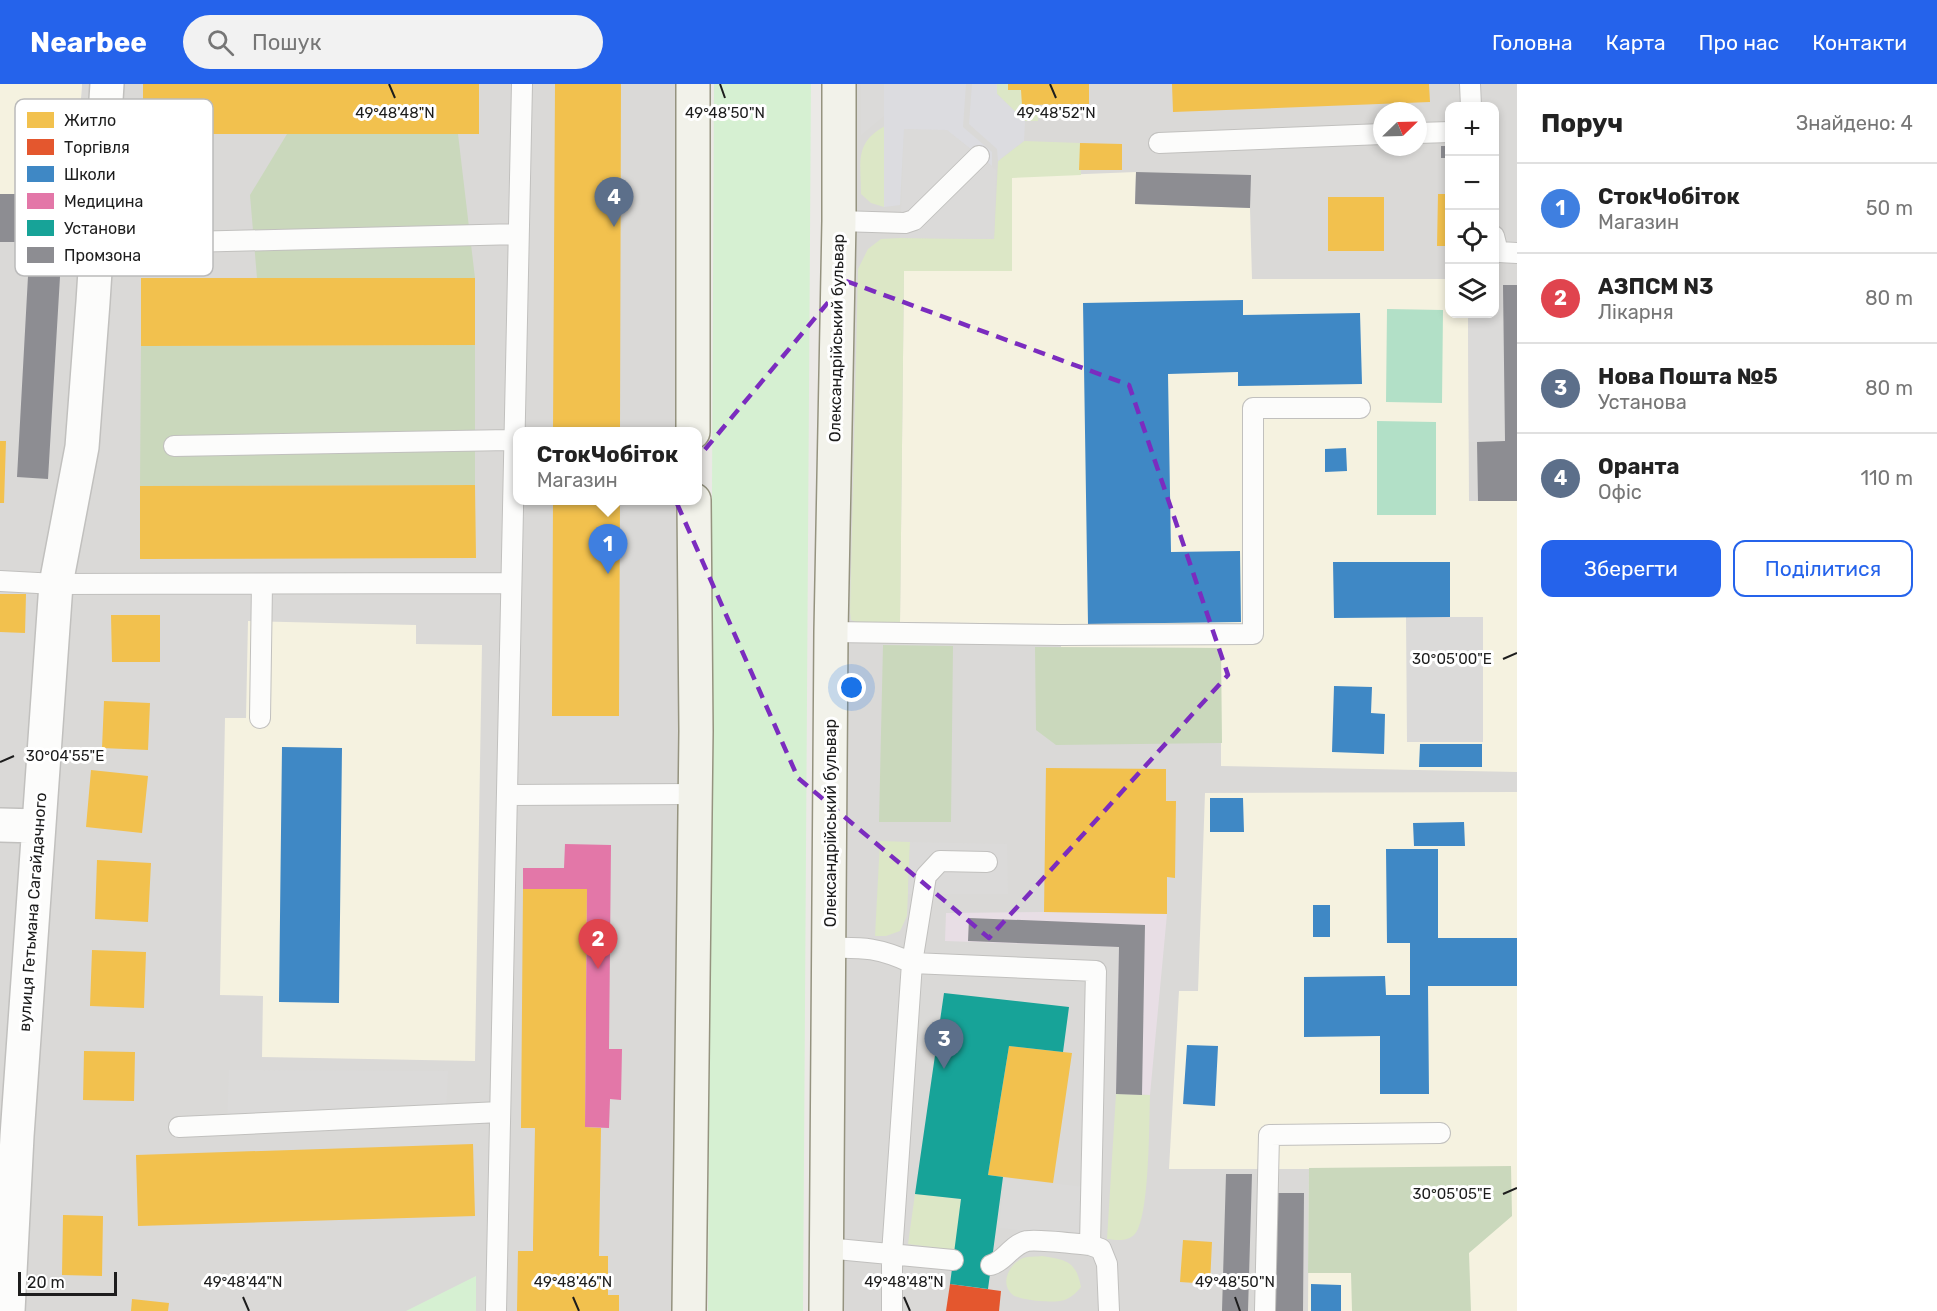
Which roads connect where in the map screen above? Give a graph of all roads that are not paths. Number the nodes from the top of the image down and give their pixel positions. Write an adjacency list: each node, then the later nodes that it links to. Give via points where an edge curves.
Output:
1 (107, 84): 6 (street, вулиця Гетьмана Сагайдачного)
2 (522, 84): 14 (lane)
3 (693, 84): 21 (main road)
4 (839, 84): 13 (main road, Олександрійський бульвар)
5 (1470, 84): 7 (lane)
6 (106, 99)
7 (1471, 102)
8 (1445, 132): 9 (lane)
9 (1427, 133)
10 (1373, 134): 11 (lane)
11 (1159, 143)
12 (979, 156): 13 (lane, via 914,220)
13 (839, 221): 30 (main road, Олександрійський бульвар)
14 (519, 234): 15 (lane); 20 (lane)
15 (213, 241)
16 (1499, 252): 17 (lane)
17 (1517, 253)
18 (95, 276): 28 (street, вулиця Гетьмана Сагайдачного, via 82,447)
19 (1359, 408): 30 (lane, via 1252,408 1253,634)
20 (514, 427)
21 (693, 427)
22 (513, 441): 23 (lane)
23 (174, 446)
24 (513, 488): 27 (lane)
25 (694, 505): 32 (main road)
26 (0, 581): 28 (lane)
27 (511, 583): 29 (lane); 33 (lane)
28 (56, 584): 29 (lane); 35 (street, вулиця Гетьмана Сагайдачного)
29 (262, 584): 31 (lane)
30 (831, 632): 37 (main road, Олександрійський бульвар)
31 (260, 718)
32 (695, 794): 33 (lane); 49 (main road)
33 (507, 795): 39 (lane)
34 (0, 825): 35 (street)
35 (38, 826): 47 (street, вулиця Гетьмана Сагайдачного)
36 (987, 862): 38 (lane, via 939,861 926,876)
37 (829, 948): 38 (lane, via 865,947 890,952); 43 (main road, Олександрійський бульвар)
38 (912, 963): 42 (lane, via 1096,971); 44 (lane)
39 (500, 1112): 40 (lane); 48 (lane)
40 (178, 1127)
41 (1440, 1134): 53 (lane, via 1269,1135)
42 (1090, 1245): 46 (lane, via 1026,1241 1010,1250 1000,1262); 52 (lane, via 1101,1249 1107,1264)
43 (826, 1248): 44 (lane); 50 (main road, Олександрійський бульвар)
44 (892, 1254): 45 (lane); 51 (lane)
45 (953, 1260)
46 (991, 1264)
47 (8, 1311)
48 (496, 1311)
49 (689, 1311)
50 (826, 1311)
51 (892, 1311)
52 (1109, 1311)
53 (1265, 1311)

